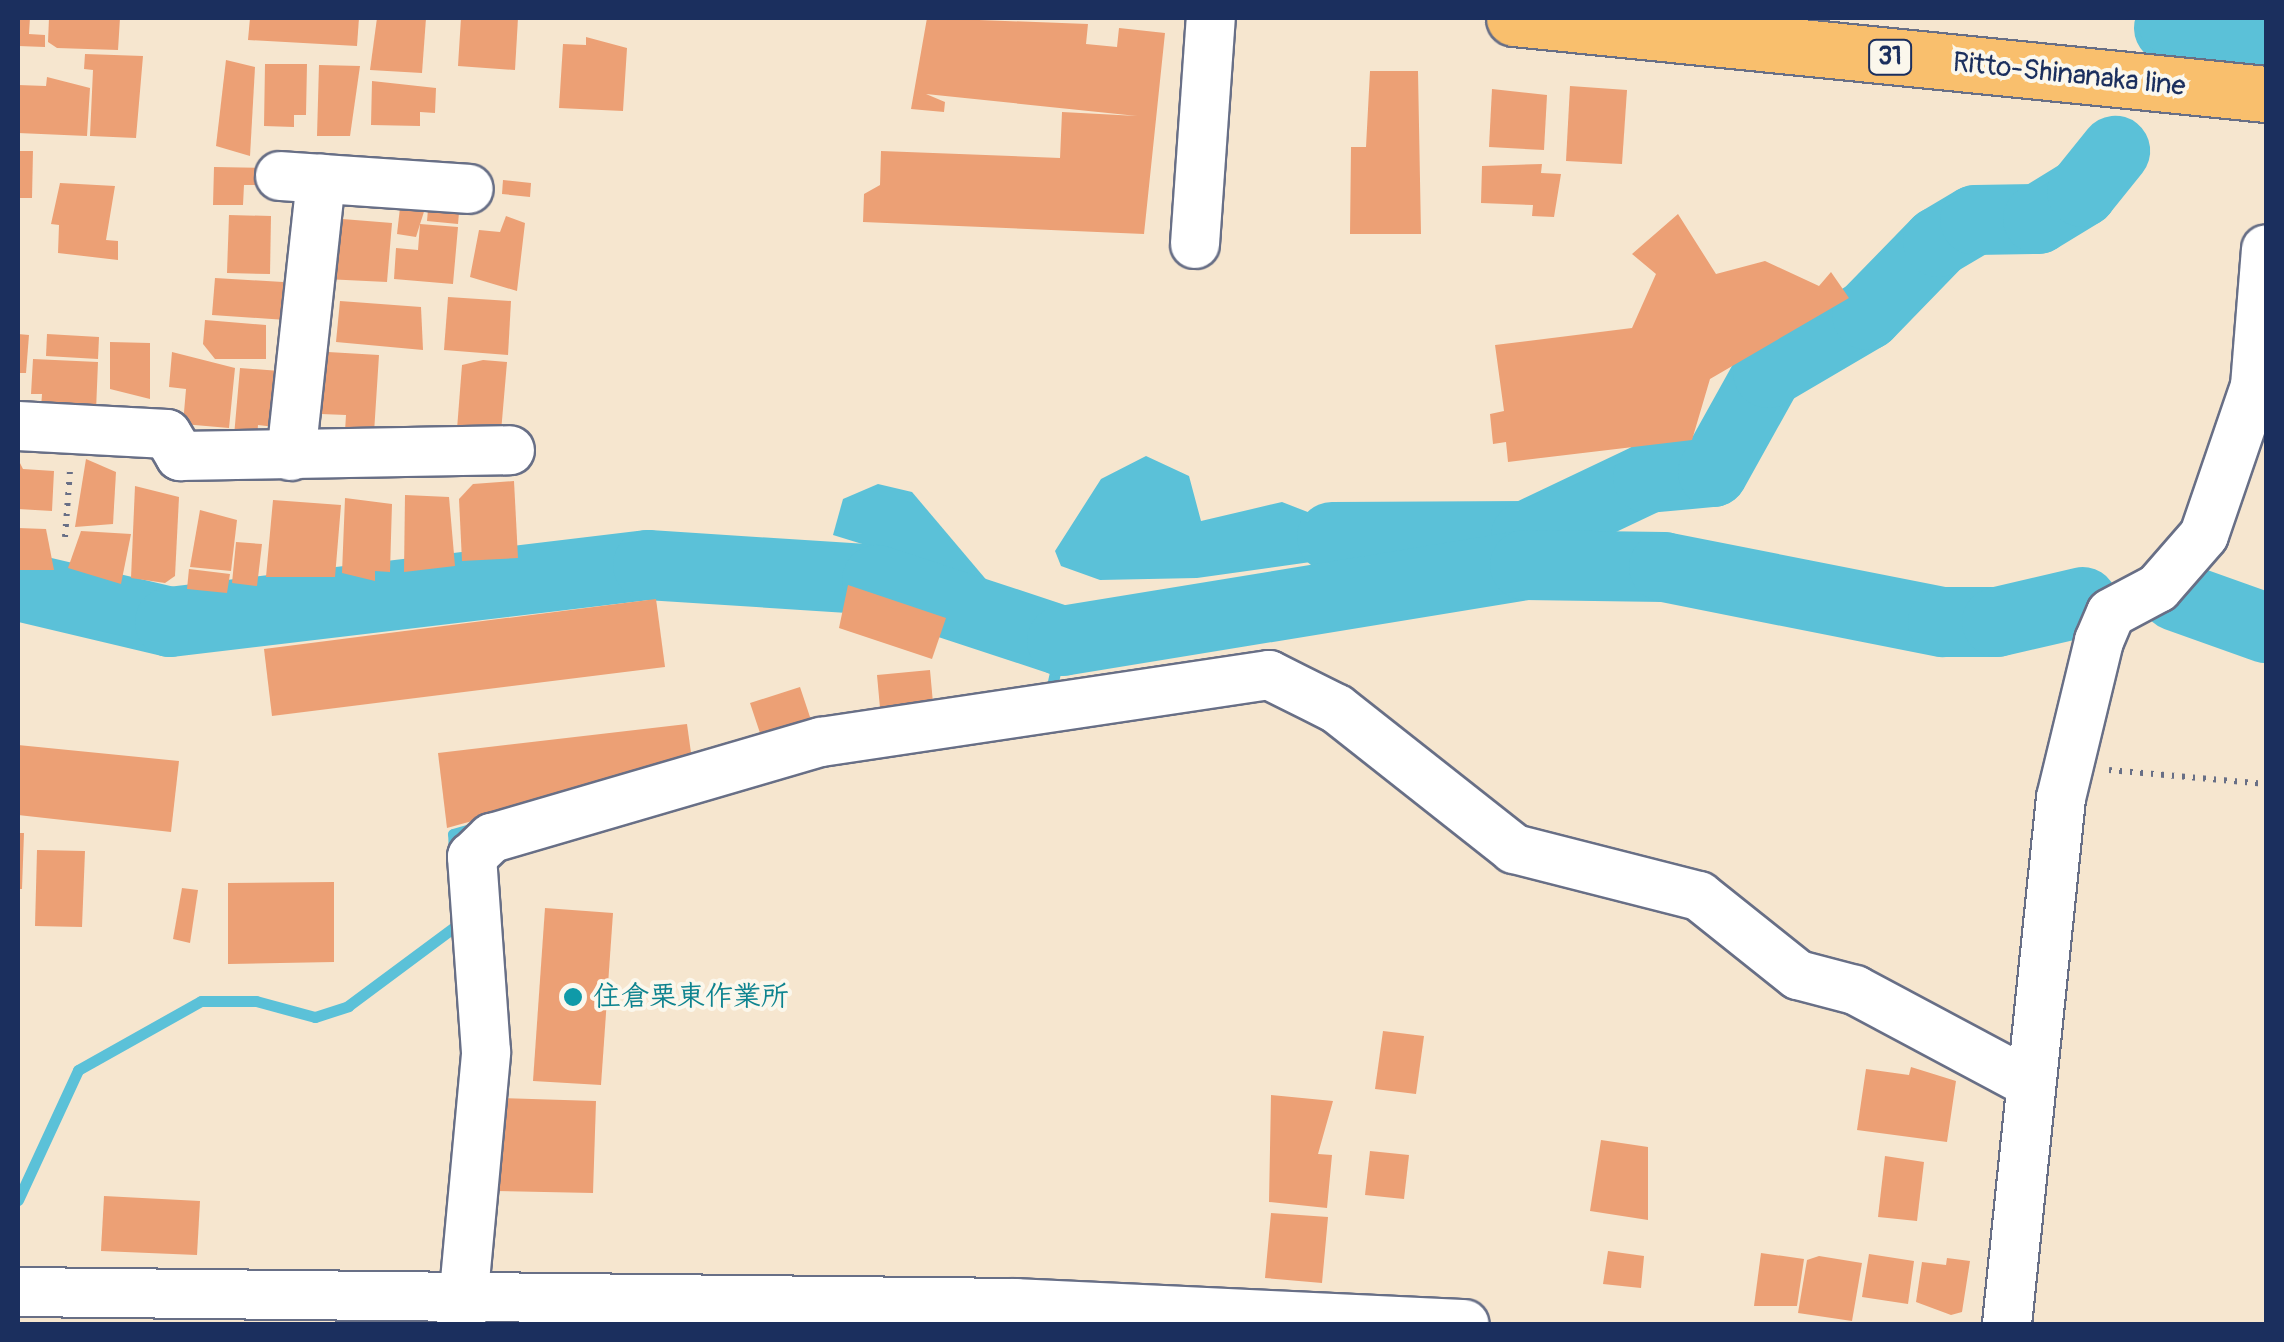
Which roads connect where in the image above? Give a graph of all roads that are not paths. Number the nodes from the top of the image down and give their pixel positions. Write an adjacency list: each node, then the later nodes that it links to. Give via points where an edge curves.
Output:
1 (1210, 18): 6 (street)
2 (1514, 18): 3 (main road, Ritto-Shinanaka line / 31)
3 (1658, 26): 4 (main road, Ritto-Shinanaka line / 31)
4 (2266, 94)
5 (469, 189): 10 (street, via 300,178)
6 (1196, 244)
7 (2266, 248): 11 (street, via 2255,386 2238,456 2186,562 2111,613 2068,766)
8 (18, 426): 10 (street, via 167,434 180,456)
9 (510, 450): 10 (street)
10 (291, 456)
11 (2027, 1082): 13 (street, via 1855,990 1798,974 1699,896 1514,849 1336,709 1269,675 821,742 492,838 472,858 486,1052); 17 (street)
12 (18, 1292): 13 (street)
13 (460, 1308): 14 (street)
14 (1017, 1314): 15 (street)
15 (1402, 1320): 16 (street)
16 (1464, 1324)
17 (2006, 1324)

